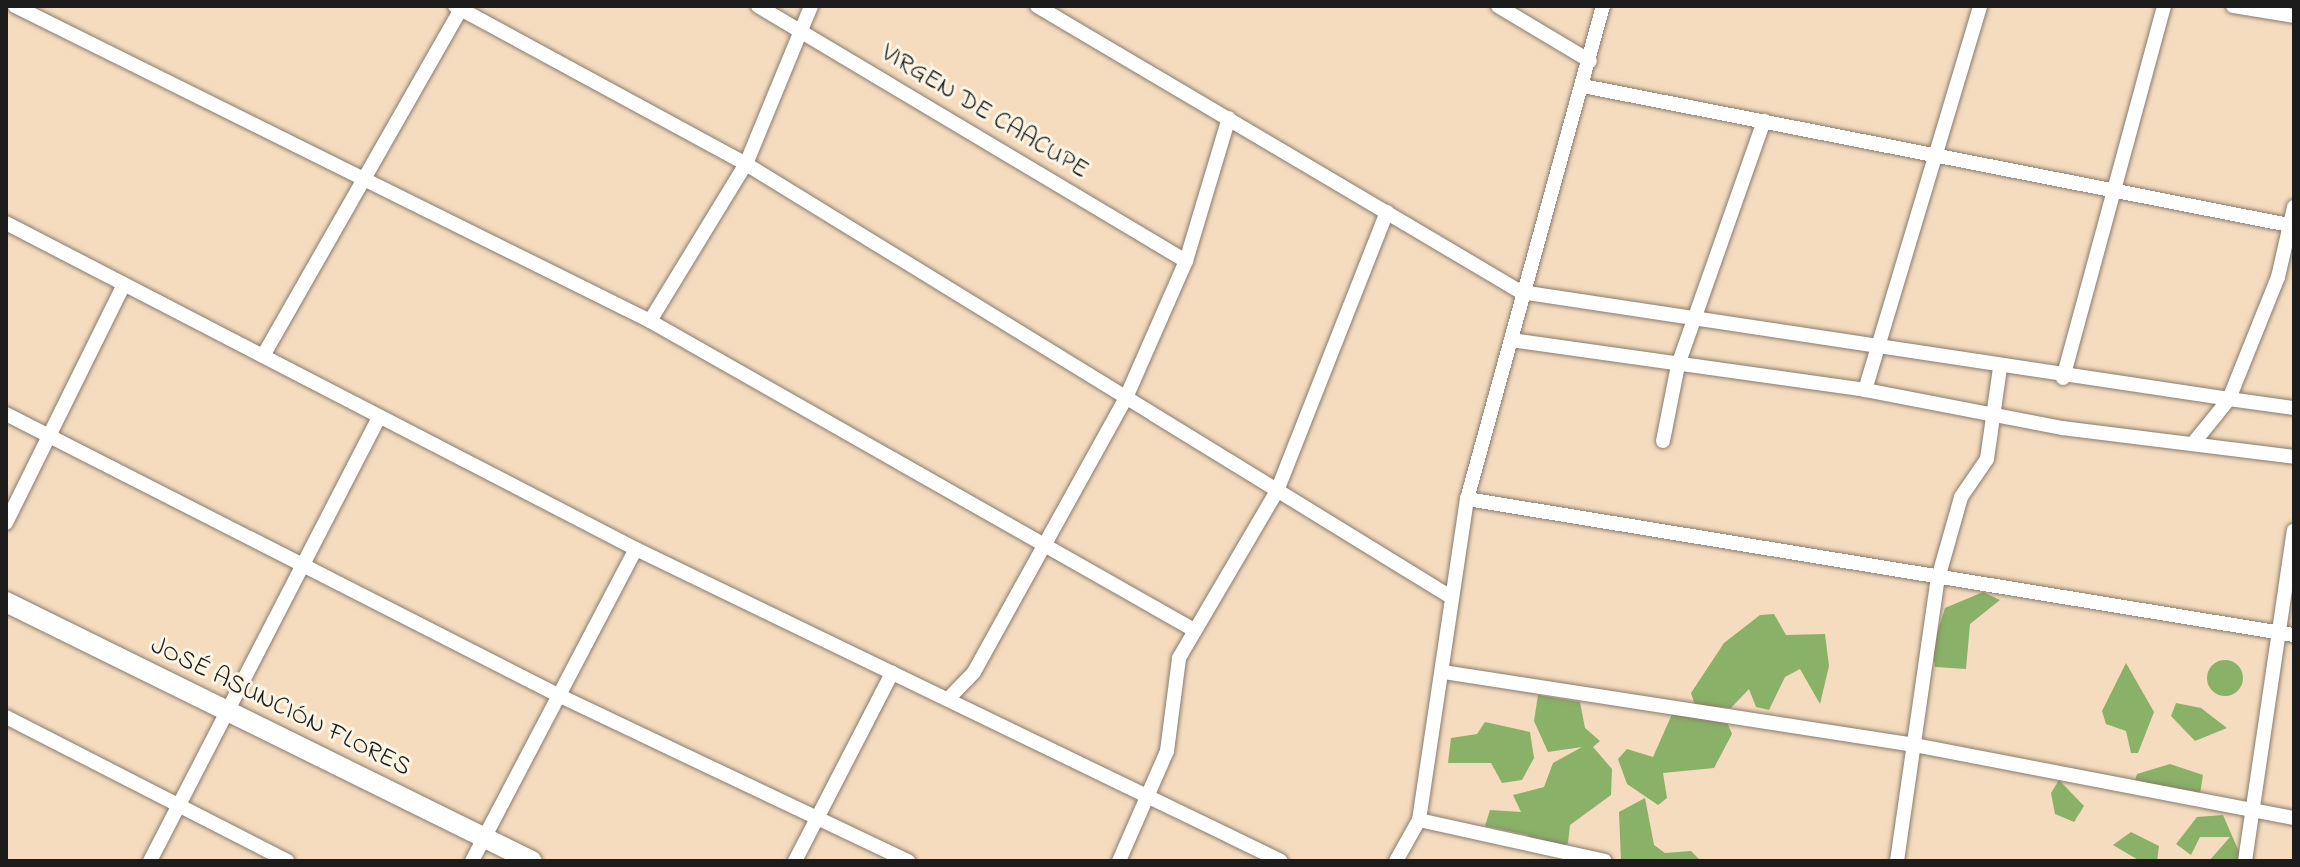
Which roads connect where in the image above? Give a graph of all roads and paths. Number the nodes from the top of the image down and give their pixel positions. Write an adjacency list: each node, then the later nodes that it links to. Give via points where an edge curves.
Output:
1 (15, 6): 19 (street)
2 (758, 6): 12 (street, VIRGEN DE CAACUPE)
3 (811, 6): 12 (street)
4 (1037, 6): 15 (street)
5 (1498, 6): 13 (street)
6 (1603, 6): 13 (street)
7 (1980, 6): 17 (street)
8 (2164, 6): 20 (street)
9 (2233, 6): 11 (street)
10 (459, 7): 18 (street); 19 (street)
11 (2294, 16)
12 (803, 32): 18 (street); 25 (street, VIRGEN DE CAACUPE)
13 (1590, 61): 14 (street)
14 (1583, 86): 16 (street); 27 (street)
15 (1229, 118): 22 (street); 25 (street)
16 (1764, 121): 17 (street); 28 (street)
17 (1939, 156): 20 (street); 31 (street)
18 (746, 164): 29 (street); 38 (street)
19 (362, 183): 29 (street); 32 (street)
20 (2116, 191): 24 (street); 35 (street)
21 (2294, 207): 24 (street)
22 (1387, 212): 27 (street); 47 (street)
23 (6, 223): 26 (street)
24 (2292, 226): 37 (street, via 2278,277)
25 (1186, 261): 38 (street)
26 (123, 286): 32 (street); 43 (street)
27 (1521, 292): 28 (street); 30 (street)
28 (1695, 320): 31 (street); 33 (street)
29 (650, 321): 51 (street)
30 (1511, 340): 33 (street); 48 (street)
31 (1877, 348): 34 (street); 36 (street)
32 (263, 356): 41 (street)
33 (1678, 365): 36 (street); 44 (street)
34 (2000, 368): 35 (street); 42 (street)
35 (2063, 378): 37 (street)
36 (1865, 390): 42 (street)
37 (2229, 399): 39 (street); 45 (street)
38 (1125, 400): 47 (street); 51 (street)
39 (2294, 408)
40 (6, 414): 43 (street)
41 (379, 417): 52 (street); 53 (street)
42 (1994, 418): 45 (street); 54 (street, via 1987,459 1961,497)
43 (50, 436): 49 (street); 53 (street)
44 (1663, 441)
45 (2195, 441): 46 (street)
46 (2294, 457)
47 (1277, 491): 55 (street); 57 (street)
48 (1467, 499): 54 (street); 55 (street)
49 (6, 523)
50 (2294, 531): 58 (street)
51 (1039, 545): 57 (street); 62 (street, via 974,672)
52 (636, 549): 60 (street); 61 (street)
53 (299, 564): 61 (street); 63 (street)
54 (1937, 582): 58 (street); 65 (street)
55 (1451, 597): 59 (street)
56 (6, 602): 63 (street, JOSÉ ASUNCIÓN FLORES)
57 (1194, 630): 66 (street, via 1179,658 1167,751)
58 (2288, 634): 68 (street)
59 (1443, 672): 65 (street); 71 (street)
60 (892, 673): 62 (street); 69 (street)
61 (556, 694): 69 (street); 72 (street)
62 (951, 696): 66 (street)
63 (223, 709): 67 (street); 72 (street, JOSÉ ASUNCIÓN FLORES)
64 (6, 717): 67 (street)
65 (1909, 744): 68 (street); 83 (street)
66 (1150, 796): 79 (street); 80 (street)
67 (176, 807): 73 (street); 74 (street)
68 (2252, 812): 70 (street); 84 (street)
69 (815, 815): 77 (street); 78 (street)
70 (2294, 818)
71 (1419, 820): 81 (street); 82 (street)
72 (486, 839): 75 (street); 76 (street, JOSÉ ASUNCIÓN FLORES)
73 (150, 861)
74 (287, 861)
75 (472, 861)
76 (532, 861)
77 (795, 861)
78 (908, 861)
79 (1119, 861)
80 (1281, 861)
81 (1396, 861)
82 (1605, 861)
83 (1897, 861)
84 (2245, 861)

